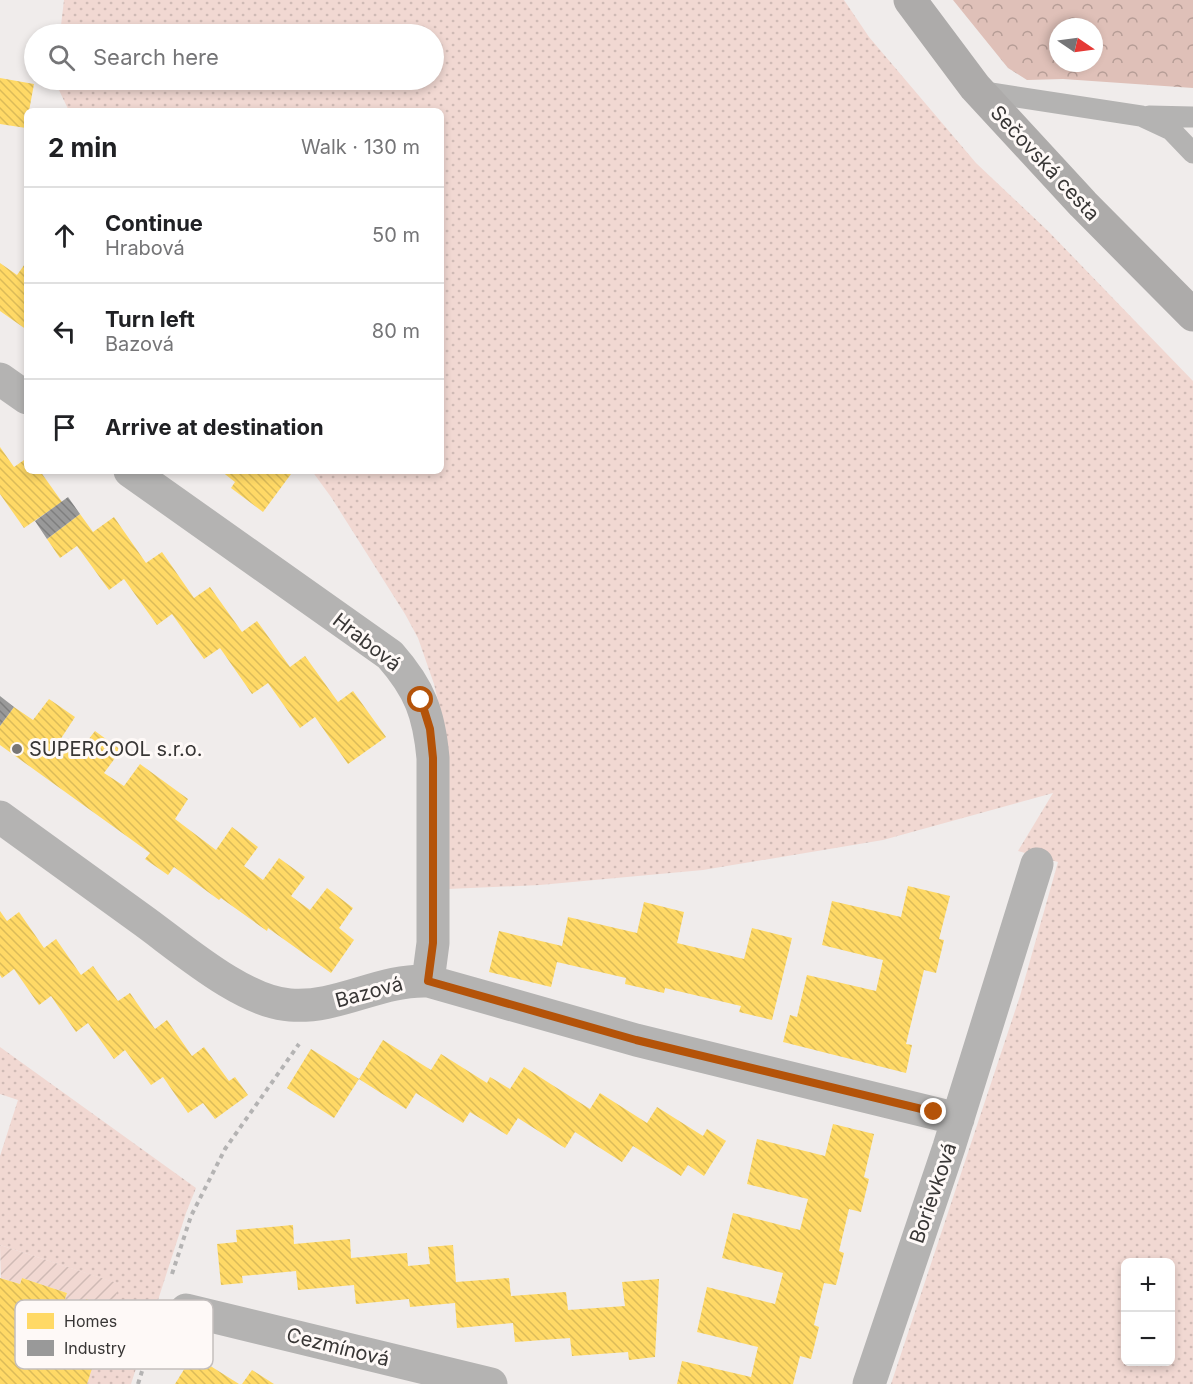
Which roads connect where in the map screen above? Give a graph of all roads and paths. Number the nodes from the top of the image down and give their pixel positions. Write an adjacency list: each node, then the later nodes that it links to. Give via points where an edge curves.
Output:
1 (910, 0): 2 (main road, Sečovská cesta)
2 (978, 91): 3 (lane); 6 (main road, Sečovská cesta)
3 (1141, 116): 4 (lane); 5 (lane, via 1171,130)
4 (1193, 117)
5 (1193, 153)
6 (1193, 315)
7 (0, 379): 8 (street)
8 (24, 396)
9 (134, 474): 12 (street, Hrabová, via 390,656 408,676 430,729 433,758 433,943)
10 (0, 817): 12 (street, Bazová, via 220,976 267,1000 288,1005 326,1004 392,983)
11 (1037, 864): 14 (street, Borievková)
12 (428, 981): 14 (street, Bazová, via 636,1040)
13 (300, 1043): 15 (path, via 225,1149 191,1216)
14 (958, 1119): 20 (street, Borievková)
15 (170, 1282)
16 (213, 1317): 19 (street, Cezmínová)
17 (143, 1369): 18 (path)
18 (138, 1384)
19 (491, 1384)
20 (869, 1384)

